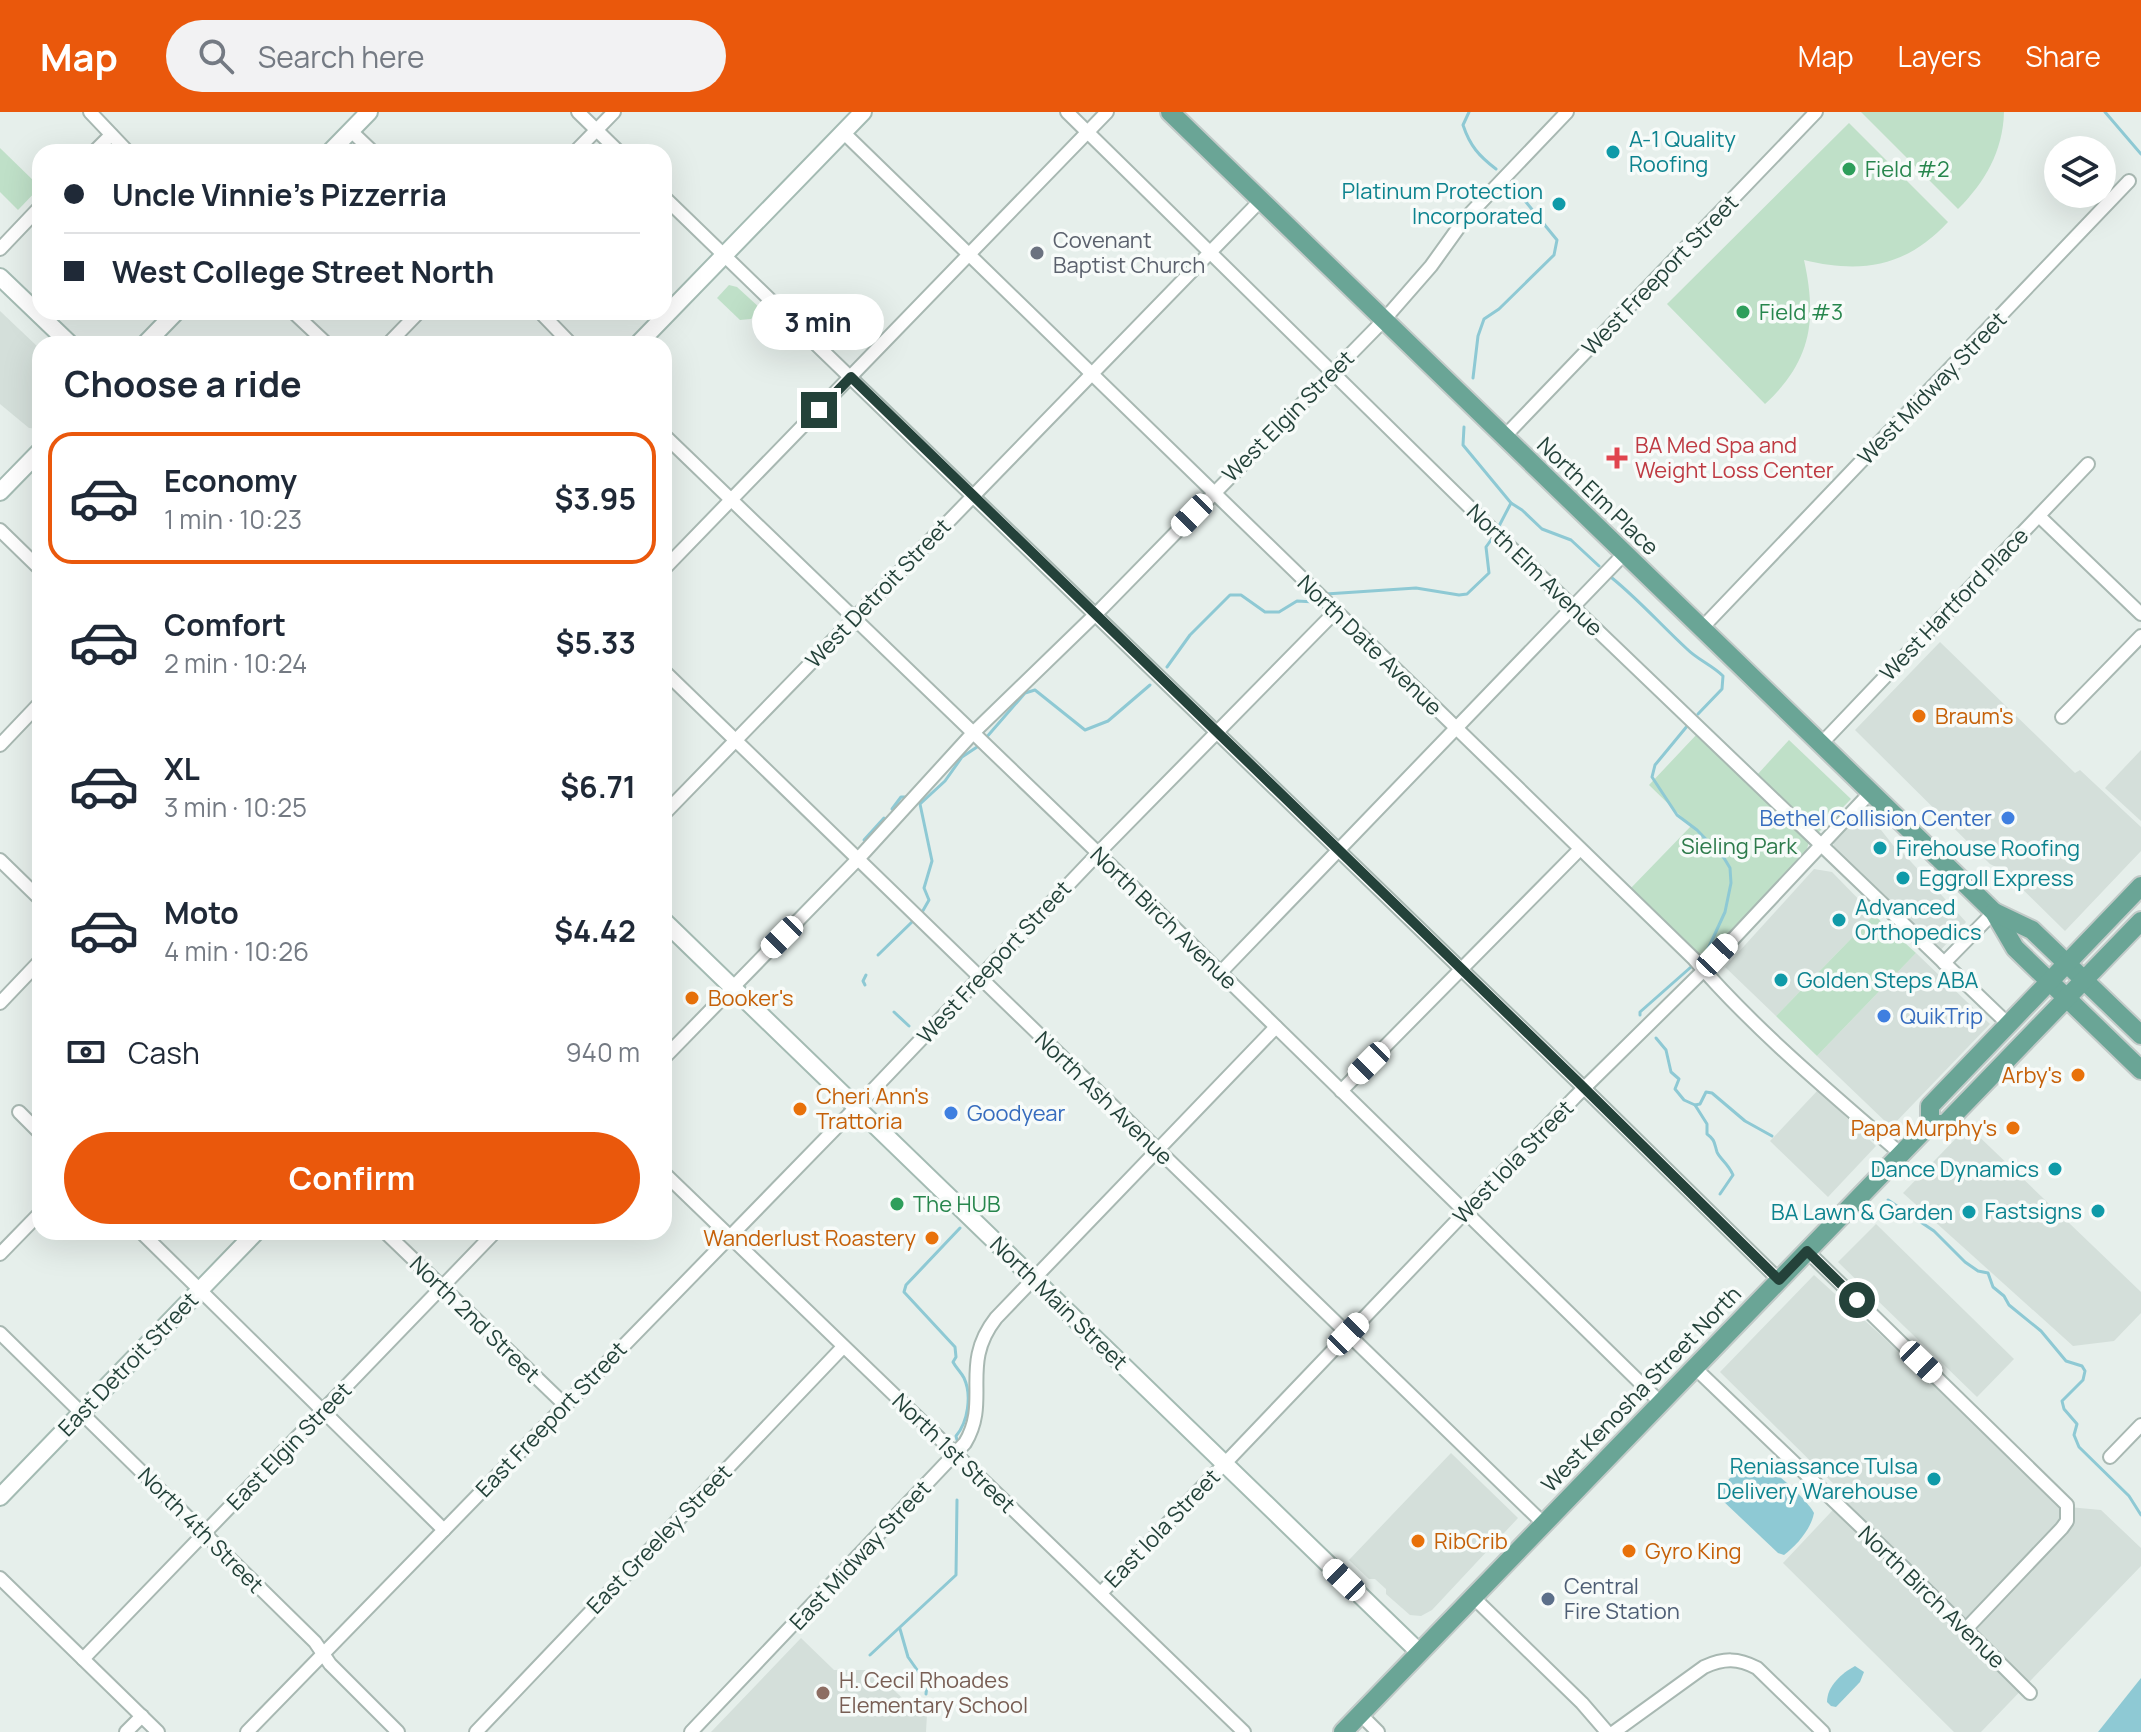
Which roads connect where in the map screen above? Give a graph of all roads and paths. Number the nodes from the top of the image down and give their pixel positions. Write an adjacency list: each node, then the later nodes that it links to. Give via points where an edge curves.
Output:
1 (90, 112): 15 (street)
2 (369, 112): 12 (main road)
3 (578, 112): 11 (street)
4 (614, 112): 11 (street)
5 (863, 112): 13 (main road)
6 (1067, 112): 14 (street, North Elm Avenue)
7 (1107, 112): 14 (street)
8 (1170, 112): 23 (main road, North Elm Place)
9 (1567, 112): 39 (street, West Elgin Street, via 1472,212)
10 (1816, 112): 49 (street, West Freeport Street)
11 (597, 130): 20 (street); 21 (street)
12 (351, 131): 18 (main road); 19 (street)
13 (843, 132): 28 (street, North Date Avenue); 29 (main road)
14 (1087, 132): 27 (street, North Elm Avenue); 28 (street)
15 (111, 135): 16 (street); 17 (street)
16 (102, 144)
17 (120, 144)
18 (338, 144)
19 (365, 144)
20 (583, 144)
21 (611, 144)
22 (2129, 181): 67 (street, West Midway Street)
23 (1260, 201): 27 (street, West Detroit Street); 39 (main road, North Elm Place)
24 (672, 205): 29 (street)
25 (32, 215): 26 (street)
26 (0, 249)
27 (1210, 251): 46 (street, North Elm Avenue); 47 (street, West Detroit Street)
28 (970, 255): 47 (street, North Date Avenue); 48 (street)
29 (724, 256): 32 (main road); 48 (street)
30 (0, 277): 31 (main road)
31 (32, 308)
32 (672, 309)
33 (45, 320): 40 (main road)
34 (168, 320): 41 (main road)
35 (302, 320): 42 (street)
36 (411, 320): 43 (street)
37 (548, 320): 44 (street)
38 (661, 320): 45 (main road)
39 (1383, 321): 46 (street, West Elgin Street); 49 (main road, North Elm Place)
40 (62, 336)
41 (153, 336)
42 (318, 336)
43 (396, 336)
44 (563, 336)
45 (646, 336)
46 (1333, 371): 54 (street, West Elgin Street); 62 (street, North Elm Avenue)
47 (1091, 373): 54 (street, North Date Avenue); 55 (street, West Detroit Street)
48 (851, 377): 55 (street); 56 (street)
49 (1504, 437): 59 (main road, North Elm Place)
50 (672, 443): 56 (street, North Birch Avenue)
51 (32, 459): 53 (main road)
52 (2088, 464): 57 (street, West Hartford Place)
53 (0, 492)
54 (1214, 492): 63 (street, North Date Avenue); 65 (street, West Elgin Street)
55 (973, 496): 65 (street); 66 (street, West Detroit Street)
56 (732, 499): 61 (street); 66 (street, North Birch Avenue)
57 (2039, 516): 64 (street); 77 (street, West Hartford Place)
58 (0, 530): 60 (street)
59 (1624, 554): 62 (street); 67 (main road, North Elm Place)
60 (32, 561)
61 (672, 561)
62 (1573, 607): 72 (street); 80 (street, North Elm Avenue)
63 (1335, 612): 72 (street, North Date Avenue); 73 (street, West Freeport Street)
64 (2141, 614)
65 (1095, 615): 73 (street); 74 (street, West Elgin Street)
66 (854, 618): 74 (street, North Birch Avenue); 75 (street, West Detroit Street)
67 (1701, 629): 77 (main road, North Elm Place)
68 (2141, 636): 71 (street)
69 (672, 679): 75 (street, North Ash Avenue)
70 (32, 711): 76 (street)
71 (2062, 717)
72 (1456, 728): 81 (street, North Date Avenue); 82 (street)
73 (1217, 732): 82 (street); 83 (street, West Freeport Street)
74 (980, 739): 83 (street, North Birch Avenue); 84 (street, West Elgin Street)
75 (736, 740): 79 (street, West Detroit Street); 84 (street, North Ash Avenue)
76 (0, 745)
77 (1820, 745): 78 (main road, North Elm Place)
78 (1870, 793): 80 (street, West Iola Street); 88 (main road, North Elm Place)
79 (672, 806)
80 (1819, 844): 91 (street, North Elm Avenue); 95 (street, West Iola Street)
81 (1580, 849): 94 (street); 95 (street, North Date Avenue)
82 (1339, 850): 94 (street); 96 (street)
83 (1098, 853): 96 (street, North Birch Avenue); 97 (street, West Freeport Street)
84 (858, 859): 97 (street, North Ash Avenue); 100 (street, West Elgin Street)
85 (0, 860): 87 (street)
86 (2141, 886): 92 (main road, West Kenosha Street North)
87 (32, 891)
88 (1994, 912): 91 (street); 92 (main road, North Elm Place, via 2032,930); 99 (main road, North Elm Place, via 2015,948)
89 (2141, 921): 98 (main road, West Kenosha Street North)
90 (672, 929): 100 (main road, North Main Street)
91 (1944, 963): 103 (street, North Elm Avenue)
92 (2067, 963): 98 (main road, North Elm Place); 99 (main road, West Kenosha Street North)
93 (32, 969): 102 (street)
94 (1462, 970): 108 (street); 109 (street)
95 (1704, 970): 108 (street, West Iola Street); 115 (street, North Date Avenue)
96 (1220, 973): 104 (street, North Birch Avenue)
97 (979, 977): 110 (street, West Freeport Street); 114 (street, North Ash Avenue)
98 (2085, 980): 101 (main road, West Kenosha Street North); 105 (main road, North Elm Place)
99 (2049, 981): 101 (main road, North Elm Place); 103 (main road, West Kenosha Street North)
100 (732, 987): 106 (street); 110 (main road, North Main Street)
101 (2067, 999): 107 (main road, North Elm Place); 112 (main road, West Kenosha Street North, via 1945,1124)
102 (0, 1003)
103 (2008, 1024): 112 (main road, West Kenosha Street North, via 1930,1106)
104 (1276, 1027): 109 (street, North Birch Avenue); 114 (street)
105 (2141, 1035)
106 (672, 1050)
107 (2141, 1070)
108 (1584, 1088): 117 (street, West Iola Street); 127 (street)
109 (1341, 1091): 117 (street, North Birch Avenue)
110 (856, 1107): 119 (street, East Freeport Street); 126 (main road, North Main Street)
111 (19, 1112): 113 (street)
112 (1930, 1124): 115 (main road, West Kenosha Street North)
113 (32, 1125)
114 (1158, 1151): 126 (street); 131 (street, North Ash Avenue)
115 (1901, 1154): 124 (main road, West Kenosha Street North)
116 (672, 1181): 119 (street, North 1st Street)
117 (1465, 1212): 131 (street, West Iola Street); 134 (street, North Birch Avenue)
118 (32, 1221): 125 (street)
119 (728, 1236): 132 (street, North 1st Street); 135 (street, East Freeport Street)
120 (149, 1240): 129 (street)
121 (248, 1240): 129 (main road, East Detroit Street)
122 (393, 1240): 128 (street, North 2nd Street)
123 (487, 1240): 128 (street, East Elgin Street)
124 (1807, 1251): 127 (main road, West Kenosha Street North); 149 (street, via 2067,1505 2062,1528)
125 (0, 1254)
126 (1034, 1279): 139 (street, East Midway Street, via 984,1336 976,1360 974,1425); 141 (main road, North Main Street)
127 (1779, 1280): 133 (main road, West Kenosha Street North)
128 (442, 1287): 135 (street, North 2nd Street); 136 (street, East Elgin Street)
129 (200, 1289): 136 (street); 137 (main road, East Detroit Street)
130 (0, 1333): 137 (street, North 4th Street)
131 (1348, 1334): 141 (street, West Iola Street); 143 (street, North Ash Avenue)
132 (843, 1347): 139 (street, North 1st Street); 160 (street, East Greeley Street)
133 (1695, 1368): 134 (main road, West Kenosha Street North); 149 (street, North Birch Avenue)
134 (1661, 1403): 143 (main road, West Kenosha Street North)
135 (565, 1405): 144 (street, East Freeport Street)
136 (324, 1410): 144 (street); 145 (street, East Elgin Street)
137 (82, 1413): 142 (main road, East Detroit Street); 145 (street, North 4th Street)
138 (2141, 1425): 140 (street)
139 (956, 1453): 147 (street, North 1st Street); 161 (street, East Midway Street)
140 (2110, 1457)
141 (1224, 1464): 147 (street, East Iola Street); 150 (main road, North Main Street)
142 (0, 1497)
143 (1544, 1524): 148 (main road, West Kenosha Street North)
144 (444, 1530): 151 (street, East Freeport Street)
145 (204, 1534): 151 (street, North 4th Street); 152 (street, East Elgin Street)
146 (0, 1578): 152 (street)
147 (1101, 1593): 162 (street, North 1st Street)
148 (1473, 1597): 150 (main road, West Kenosha Street North); 164 (street)
149 (1966, 1629): 153 (street, North Birch Avenue)
150 (1419, 1652): 155 (main road, West Kenosha Street North)
151 (323, 1654): 158 (street, East Freeport Street); 159 (street, North 4th Street)
152 (83, 1659): 154 (street)
153 (2030, 1693)
154 (142, 1716): 156 (street); 157 (street)
155 (1351, 1724): 163 (street)
156 (126, 1732)
157 (158, 1732)
158 (247, 1732)
159 (398, 1732)
160 (476, 1732)
161 (691, 1732)
162 (1244, 1732)
163 (1378, 1732)
164 (1607, 1732)
165 (1614, 1732): 166 (street, via 1704,1667 1740,1660 1757,1668)
166 (1823, 1732)

